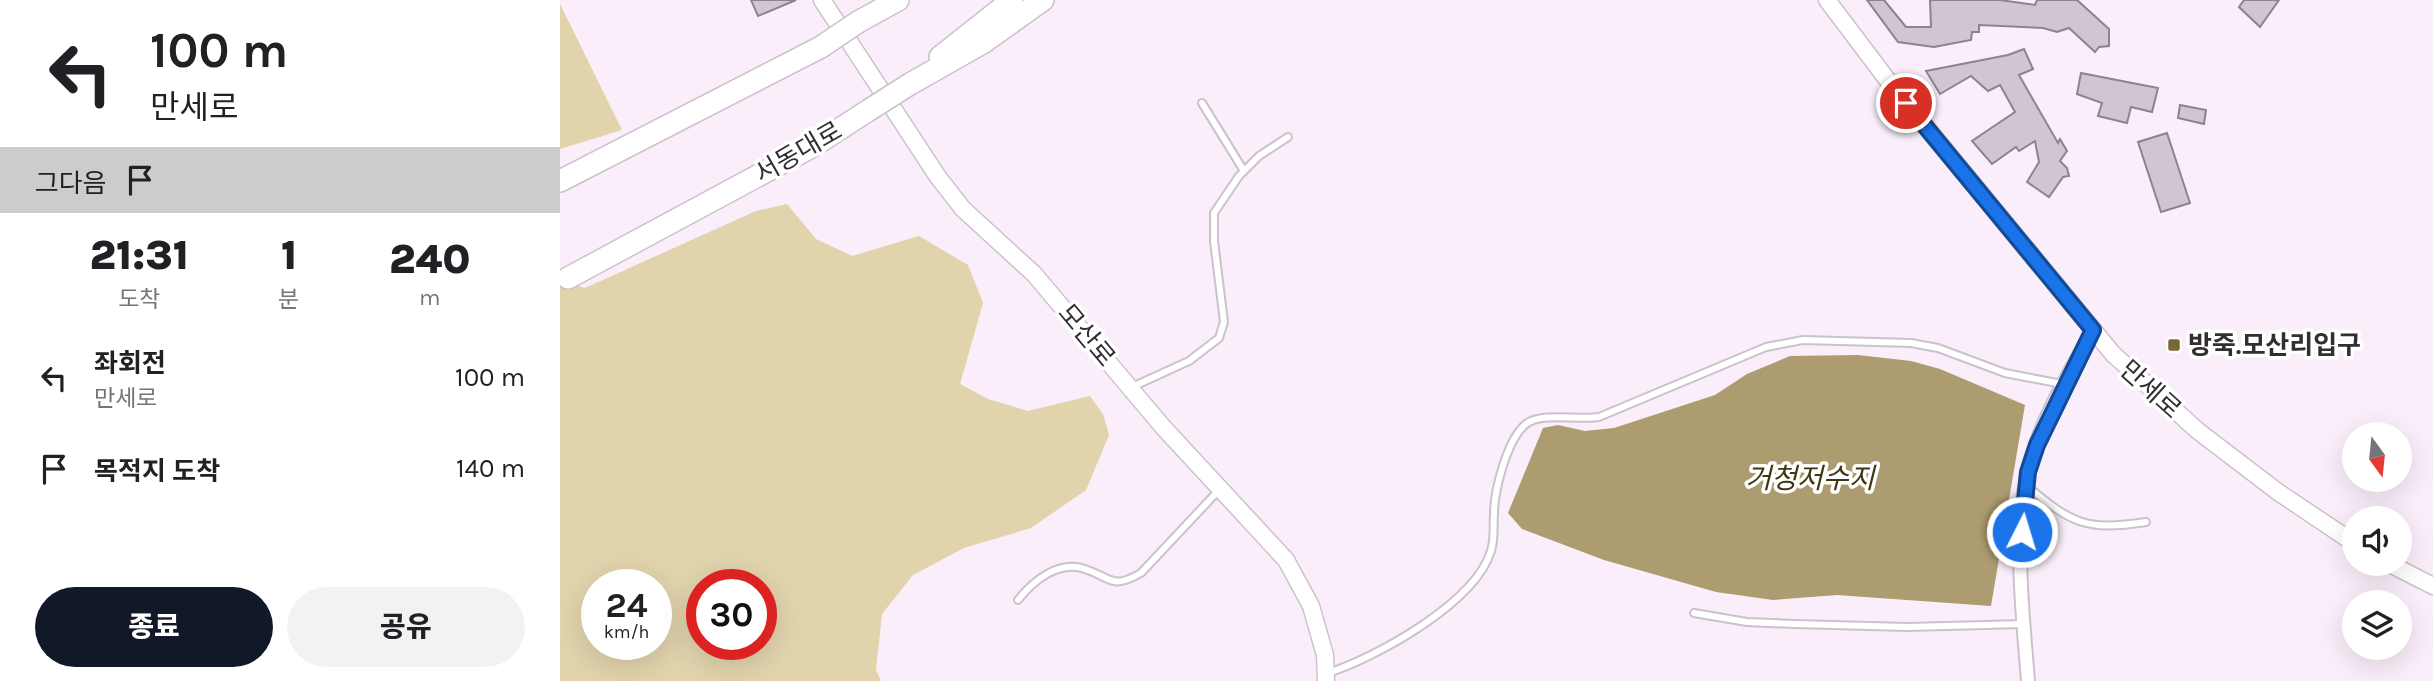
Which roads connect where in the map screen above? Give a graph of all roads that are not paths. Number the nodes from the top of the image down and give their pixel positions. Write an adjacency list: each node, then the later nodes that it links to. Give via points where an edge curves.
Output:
1 (822, 0): 16 (street, 모산로, via 963,209 1034,274)
2 (888, 0): 7 (highway)
3 (898, 0): 7 (highway)
4 (1012, 0): 8 (highway, 서동대로)
5 (1043, 0): 8 (highway, via 984,42)
6 (1827, 0): 14 (street, 만세로)
7 (858, 22): 12 (highway, bridge, via 821,47)
8 (910, 83): 13 (highway, 서동대로, bridge, via 815,145)
9 (1202, 103): 11 (lane)
10 (1288, 138): 11 (lane)
11 (1244, 171): 16 (lane, via 1214,213 1224,322 1219,338 1189,360)
12 (560, 181)
13 (568, 278)
14 (2093, 330): 15 (street); 20 (street, 만세로, via 2198,431)
15 (2064, 384): 17 (street, via 2037,445); 26 (lane, via 2005,373 1911,343 1804,340 1766,348 1599,417 1543,418 1526,424 1502,470 1491,552 1479,575 1429,621)
16 (1131, 388): 18 (street, 모산로)
17 (2026, 485): 19 (lane, via 2076,522 2115,527); 25 (street)
18 (1220, 489): 23 (lane, via 1141,573 1125,582 1110,582 1084,568 1067,568 1046,573); 26 (street, 모산로, via 1292,572 1311,606)
19 (2146, 522)
20 (2342, 534)
21 (2412, 575): 22 (street)
22 (2433, 586)
23 (1018, 600)
24 (1694, 613): 25 (lane, via 1795,624)
25 (2023, 624): 27 (street)
26 (1326, 677)
27 (2028, 681)

